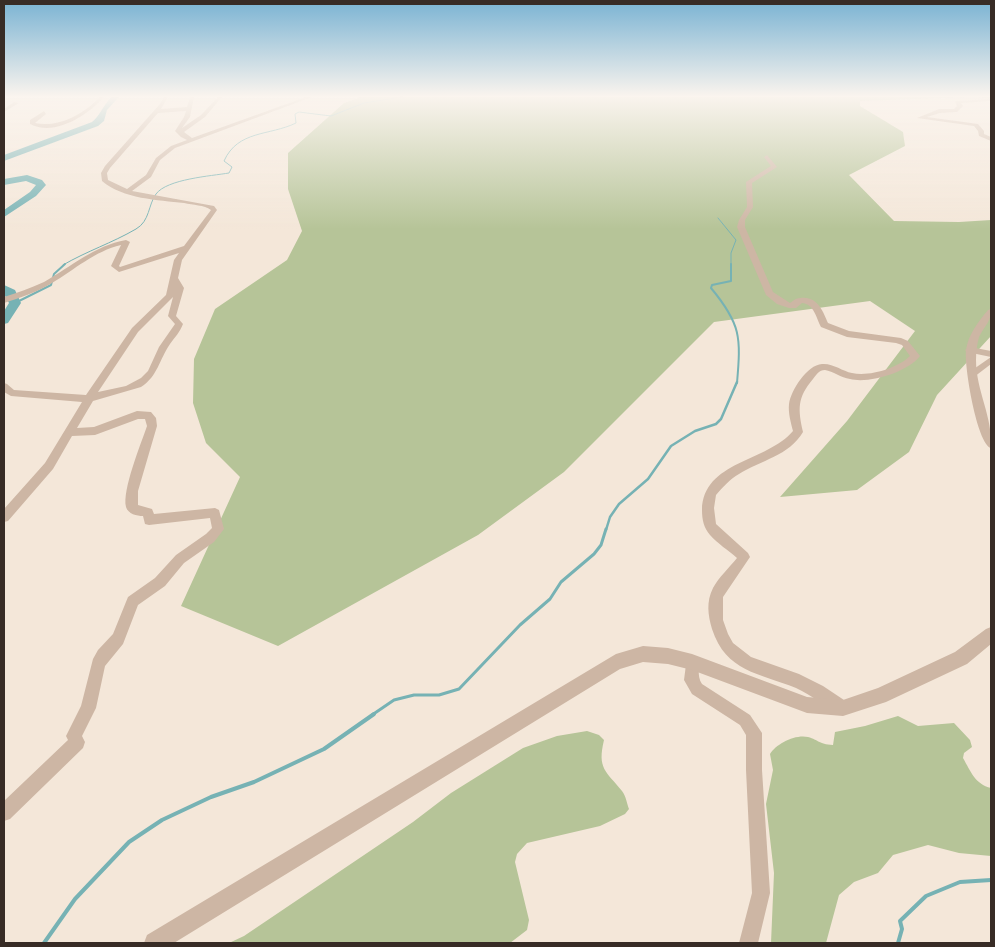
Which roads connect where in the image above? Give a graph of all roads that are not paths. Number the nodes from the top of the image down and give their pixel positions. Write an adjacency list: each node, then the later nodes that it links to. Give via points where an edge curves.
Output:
1 (132, 141): 4 (street, via 104,174 106,181)
2 (186, 141): 4 (street, via 165,152 150,176)
3 (767, 157): 20 (street, via 774,167 749,182 750,207 741,227 769,293 789,306 800,300 811,302 818,308 824,325 835,331 898,340 905,343 915,356 912,362 894,370 856,378 824,367 815,370 793,400 798,432 793,440 738,469 710,493 708,523 714,534 744,557 721,583 715,599 720,637 736,657 756,668 824,693)
4 (128, 191): 5 (street, via 212,207 212,214)
5 (186, 248): 6 (street, via 178,260); 7 (street, via 119,270 115,266 126,242 107,246 44,284)
6 (174, 278): 14 (street, via 170,296 135,330); 14 (street, via 180,288 172,316 178,324 176,333 166,343 150,375 138,384)
7 (4, 300)
8 (991, 312): 9 (street, via 974,337)
9 (970, 350): 10 (street); 12 (street)
10 (991, 354)
11 (991, 360): 12 (street)
12 (971, 375): 16 (street)
13 (4, 386): 14 (street, via 12,393)
14 (89, 399): 15 (street)
15 (70, 432): 17 (street, via 49,466); 21 (street, via 94,431 137,415 147,415 152,426 132,491 132,507 148,512 149,520 215,513 218,529 180,559 160,582 133,601 118,639 98,664 88,708 74,736 78,742)
16 (991, 444)
17 (5, 515)
18 (991, 634): 20 (street, via 961,658 880,696)
19 (692, 662): 20 (street, via 807,705); 22 (street, via 643,654 616,662); 23 (street, via 691,680 697,689 744,720 754,733 761,893)
20 (843, 708)
21 (4, 813)
22 (155, 943)
23 (750, 943)

